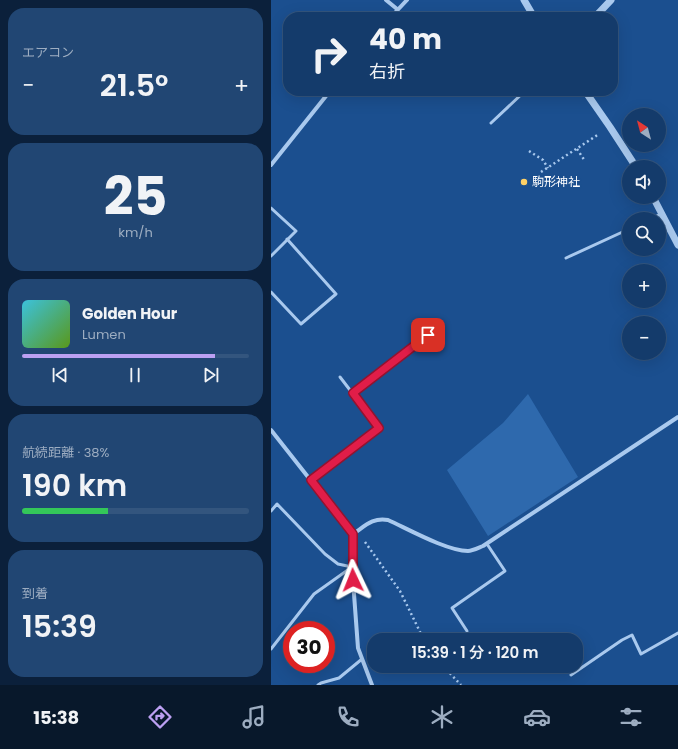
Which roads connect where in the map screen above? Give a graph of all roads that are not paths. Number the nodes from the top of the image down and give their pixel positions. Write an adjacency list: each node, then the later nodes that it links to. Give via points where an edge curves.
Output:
1 (385, 0): 5 (street)
2 (407, 0): 5 (street)
3 (524, 0): 7 (street)
4 (611, 0): 8 (street)
5 (397, 9): 6 (street)
6 (395, 12)
7 (531, 12)
8 (600, 12)
9 (325, 96): 14 (street)
10 (520, 96): 12 (lane)
11 (588, 96): 13 (street)
12 (491, 123)
13 (631, 160)
14 (271, 165)
15 (271, 208): 18 (lane, via 296,231)
16 (666, 222): 19 (street)
17 (622, 232): 21 (lane)
18 (287, 239): 20 (lane); 22 (lane, via 336,294 301,324)
19 (678, 245)
20 (271, 256)
21 (566, 258)
22 (271, 292)
23 (435, 330): 25 (lane)
24 (340, 377): 25 (lane)
25 (353, 393): 28 (lane, via 379,428)
26 (678, 417): 31 (street)
27 (271, 430): 28 (street)
28 (311, 480): 30 (street)
29 (271, 510): 32 (lane, via 277,504 325,554 338,564)
30 (353, 534): 31 (street, via 380,518 441,545 468,552); 32 (street)
31 (487, 544): 33 (lane, via 505,571 452,608)
32 (352, 567): 35 (lane, via 314,594); 36 (street, via 358,648)
33 (467, 632)
34 (678, 633): 37 (lane, via 641,654 632,635)
35 (271, 650)
36 (362, 659): 38 (lane, via 339,678); 39 (street)
37 (571, 675)
38 (318, 685)
39 (372, 685)

